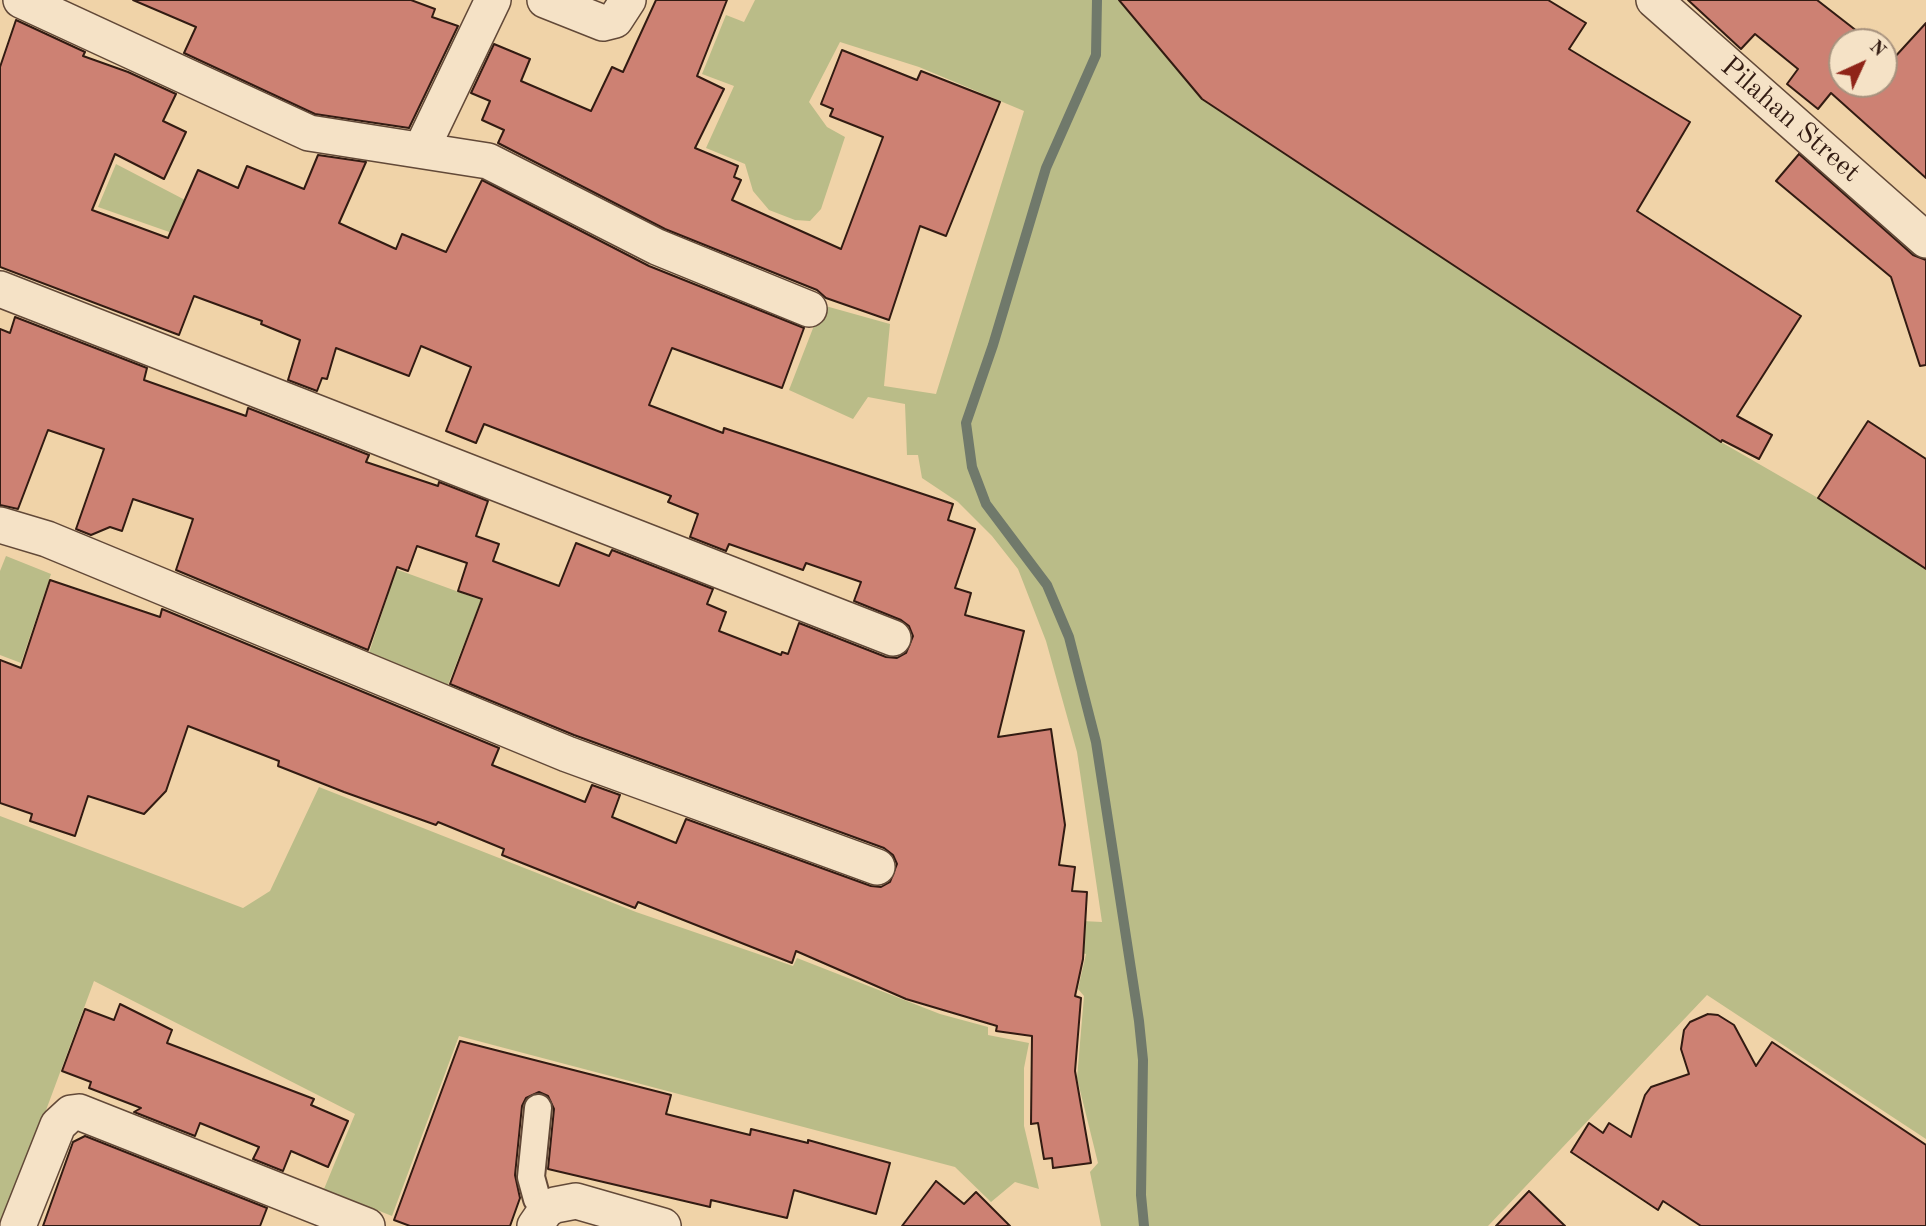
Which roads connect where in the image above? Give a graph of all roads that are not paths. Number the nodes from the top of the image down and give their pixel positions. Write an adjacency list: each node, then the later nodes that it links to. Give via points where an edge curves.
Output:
1 (21, 0): 6 (street, via 309,132)
2 (493, 0): 6 (street)
3 (545, 0): 4 (street, via 603,23 615,20)
4 (628, 0)
5 (1654, 0): 7 (street, Pilahan Street)
6 (422, 148): 9 (street, via 488,161 657,247)
7 (1926, 240)
8 (0, 289): 11 (street)
9 (809, 309)
10 (0, 525): 12 (street, via 47,540 566,754)
11 (893, 638)
12 (877, 867)
13 (538, 1108): 14 (street, via 531,1177)
14 (540, 1218): 17 (street, via 565,1201 576,1201)
15 (18, 1226): 16 (street, via 58,1125 79,1112)
16 (367, 1226)
17 (663, 1226)

